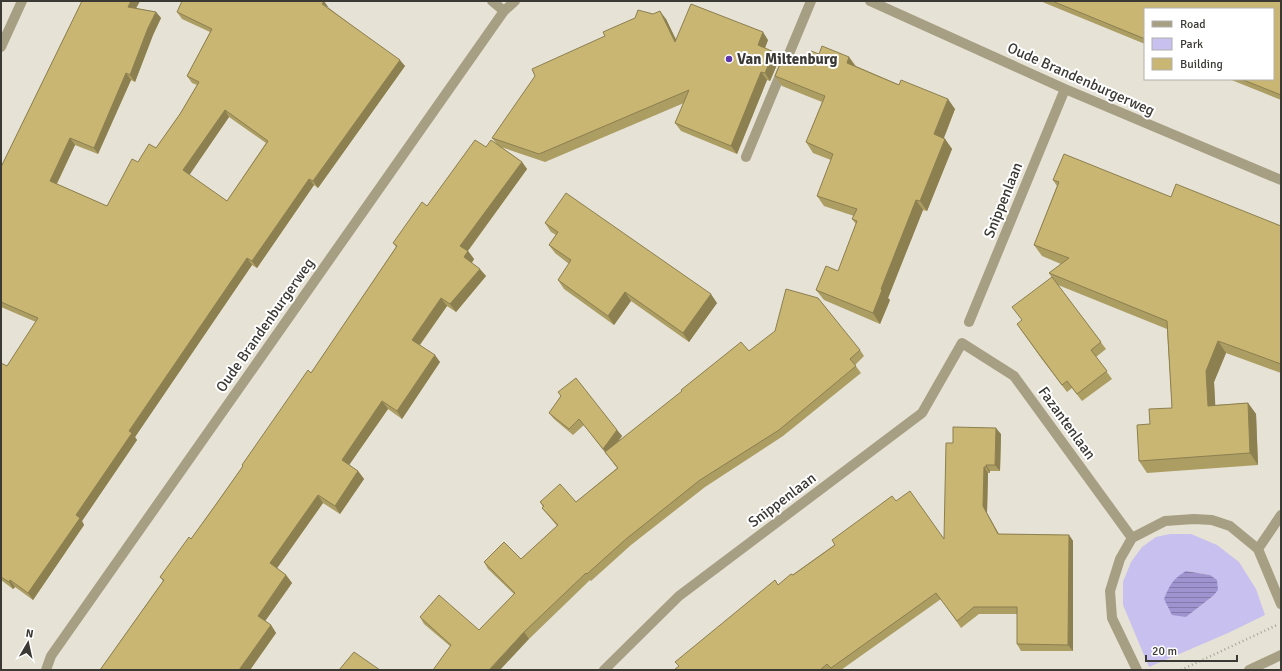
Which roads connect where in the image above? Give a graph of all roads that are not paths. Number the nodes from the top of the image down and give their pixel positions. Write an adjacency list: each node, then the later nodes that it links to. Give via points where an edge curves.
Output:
1 (22, 1): 7 (street)
2 (492, 1): 6 (street)
3 (515, 1): 6 (street, Oude Brandenburgerweg)
4 (810, 1): 9 (street)
5 (870, 1): 8 (street, Oude Brandenburgerweg)
6 (504, 11): 18 (street, Oude Brandenburgerweg, via 51,656)
7 (1, 48)
8 (1065, 89): 10 (street, Oude Brandenburgerweg); 11 (street, Snippenlaan)
9 (746, 157)
10 (1281, 180)
11 (969, 322)
12 (962, 343): 14 (street, Fazantenlaan, via 1014,376); 19 (street, Snippenlaan, via 922,413 679,596)
13 (1281, 515): 15 (street)
14 (1132, 538): 15 (street, via 1165,521 1212,520 1230,526); 20 (street, via 1120,559 1110,592 1112,618)
15 (1258, 549): 16 (street)
16 (1281, 604)
17 (1281, 655): 21 (street)
18 (46, 670)
19 (604, 670)
20 (1137, 670)
21 (1249, 670)

